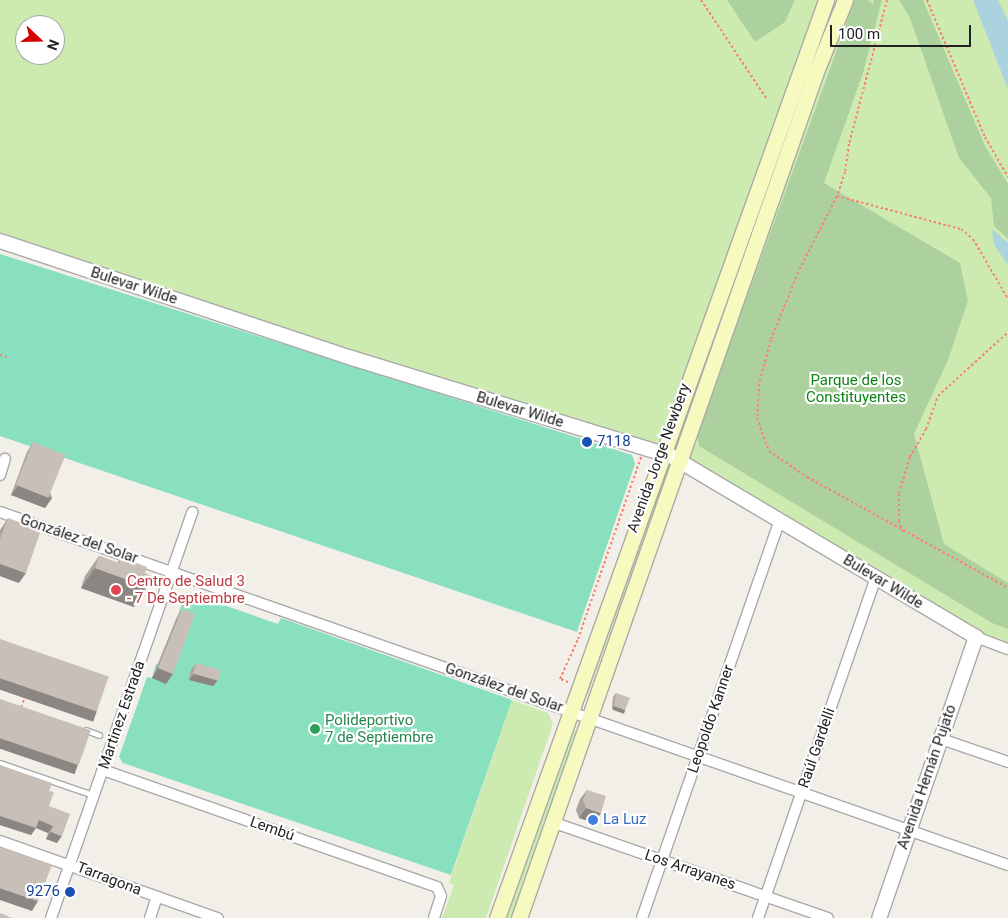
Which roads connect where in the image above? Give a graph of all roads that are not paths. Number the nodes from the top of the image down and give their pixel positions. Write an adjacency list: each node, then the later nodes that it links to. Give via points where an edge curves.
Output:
1 (826, 0): 4 (main road, Avenida Jorge Newbery)
2 (845, 0): 6 (main road, Avenida Jorge Newbery, via 817,69)
3 (0, 241): 4 (street, Bulevar Wilde, via 352,358)
4 (661, 453): 6 (street, Bulevar Wilde); 15 (main road, Avenida Jorge Newbery)
5 (5, 459): 7 (street)
6 (680, 460): 10 (street, Bulevar Wilde); 16 (main road, Avenida Jorge Newbery)
7 (0, 475)
8 (0, 512): 11 (street, González del Solar)
9 (192, 512): 11 (street, Martinez Estrada)
10 (780, 520): 12 (street, Bulevar Wilde); 20 (street, Leopoldo Kanner)
11 (171, 572): 15 (street, González del Solar); 23 (street, Martinez Estrada)
12 (876, 577): 13 (street, Bulevar Wilde); 24 (street, Raúl Gardelli)
13 (976, 637): 14 (street, Bulevar Wilde); 19 (street, Avenida Hernán Pujato)
14 (1008, 648)
15 (569, 710): 16 (street, González del Solar); 38 (main road, Avenida Jorge Newbery)
16 (588, 717): 20 (street, González del Solar); 26 (main road, Avenida Jorge Newbery)
17 (82, 729): 18 (lane)
18 (99, 735)
19 (940, 739): 22 (street); 27 (street, Avenida Hernán Pujato)
20 (698, 756): 24 (street, González del Solar); 29 (street, Leopoldo Kanner)
21 (0, 762): 25 (lane)
22 (1008, 762)
23 (103, 770): 25 (street, Martinez Estrada); 37 (street, Lembú, via 440,890)
24 (801, 792): 27 (street, González del Solar); 32 (street, Raúl Gardelli)
25 (94, 796): 30 (street, Martinez Estrada)
26 (552, 822): 29 (street, Los Arrayanes); 39 (main road, Avenida Jorge Newbery)
27 (909, 830): 31 (street, González del Solar); 43 (street, Avenida Hernán Pujato)
28 (0, 841): 30 (street, Tarragona)
29 (663, 861): 32 (street, Los Arrayanes); 40 (street, Leopoldo Kanner)
30 (70, 864): 33 (street, Tarragona); 34 (street, Martinez Estrada)
31 (1008, 865)
32 (765, 896): 41 (street, Raúl Gardelli); 42 (street, Los Arrayanes)
33 (157, 897): 35 (street); 36 (street, Tarragona)
34 (51, 918)
35 (150, 918)
36 (218, 918)
37 (434, 918)
38 (497, 918)
39 (518, 918)
40 (642, 918)
41 (758, 918)
42 (828, 918)
43 (879, 918)

